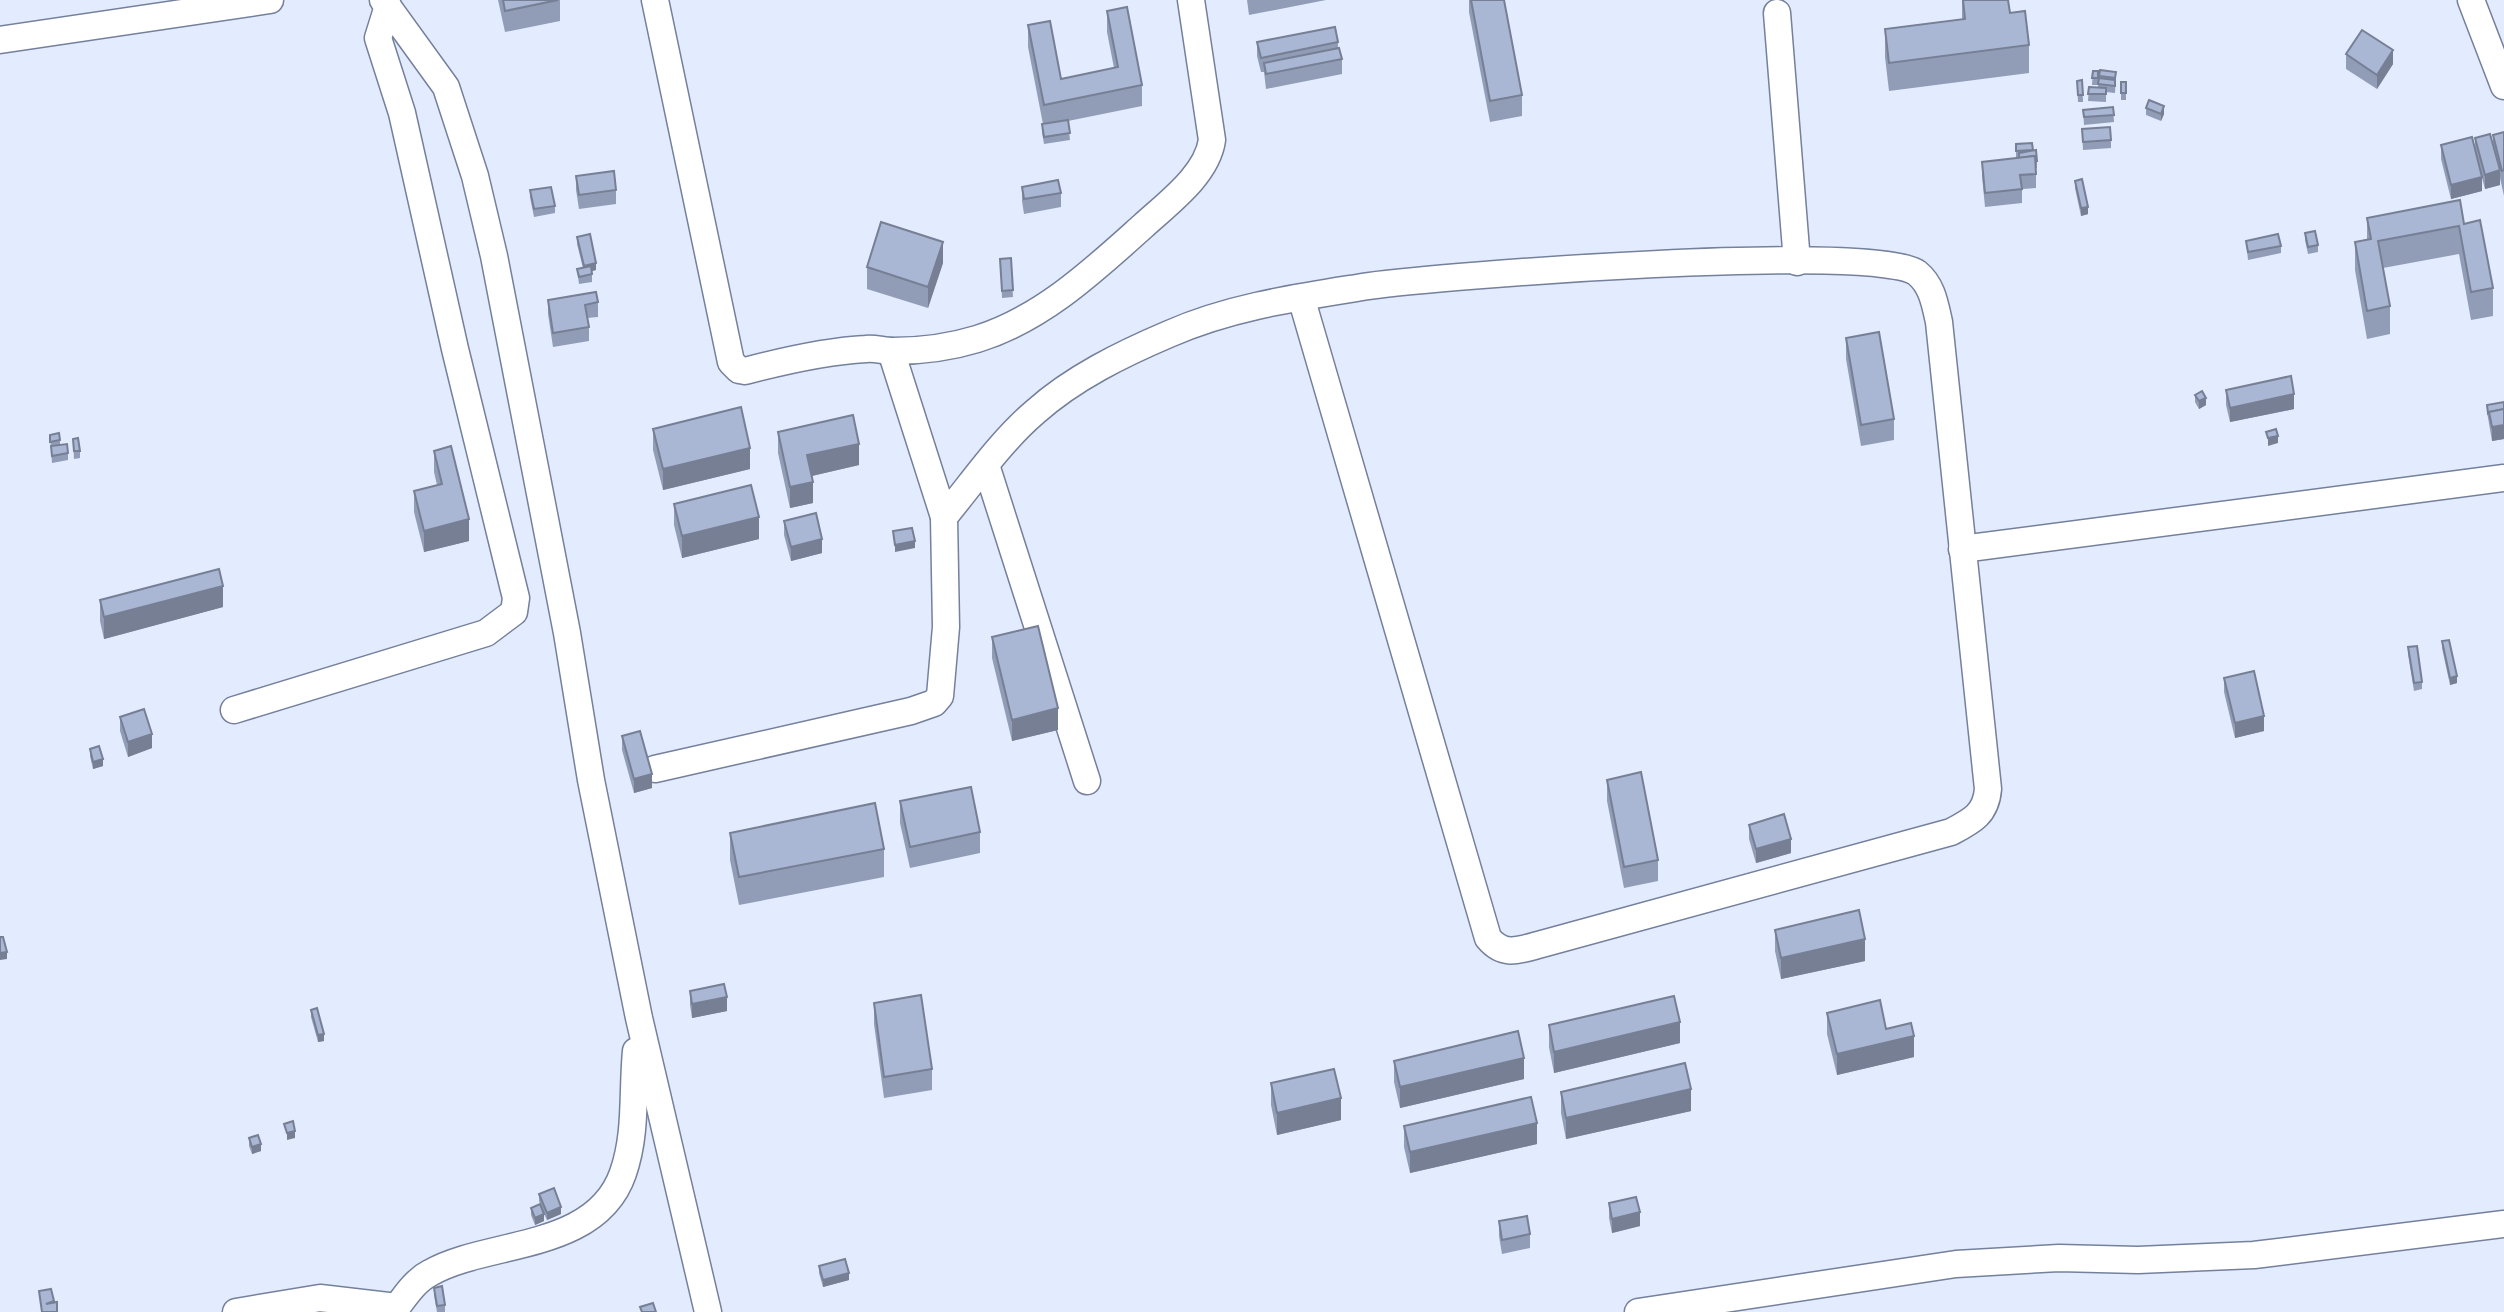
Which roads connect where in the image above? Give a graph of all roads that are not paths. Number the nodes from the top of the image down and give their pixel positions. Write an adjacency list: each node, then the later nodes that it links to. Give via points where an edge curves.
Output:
1 (270, 0): 7 (street)
2 (655, 0): 11 (street, via 731,362 745,370 863,349)
3 (1191, 0): 11 (street, via 1212,140 1210,152 1190,180 1056,299 1008,327 939,348)
4 (2471, 0): 8 (street)
5 (386, 3): 16 (street, via 378,38 402,113 516,598 514,611 486,633); 19 (street, via 446,87 475,176)
6 (1777, 13): 9 (street)
7 (0, 40)
8 (2504, 86)
9 (1797, 262): 10 (street, via 1717,261 1530,272); 15 (street, via 1874,262 1915,271 1930,289 1938,322)
10 (1301, 297): 12 (street, via 1218,316 1092,371 1035,411); 15 (street, via 1488,938 1497,949 1510,952 1538,945 1951,832 1975,819 1986,805 1988,789)
11 (891, 351): 14 (street)
12 (986, 465): 14 (street); 18 (street)
13 (2504, 478): 15 (street)
14 (944, 517): 17 (street, via 944,674 934,703)
15 (1962, 549)
16 (234, 710)
17 (654, 769)
18 (1087, 781)
19 (639, 1018): 21 (street, via 635,1113 625,1167 612,1194 558,1235 427,1274); 23 (street)
20 (2504, 1224): 24 (street, via 2254,1255 1956,1264)
21 (398, 1310): 22 (street, via 320,1298)
22 (236, 1312)
23 (708, 1312)
24 (1638, 1312)

